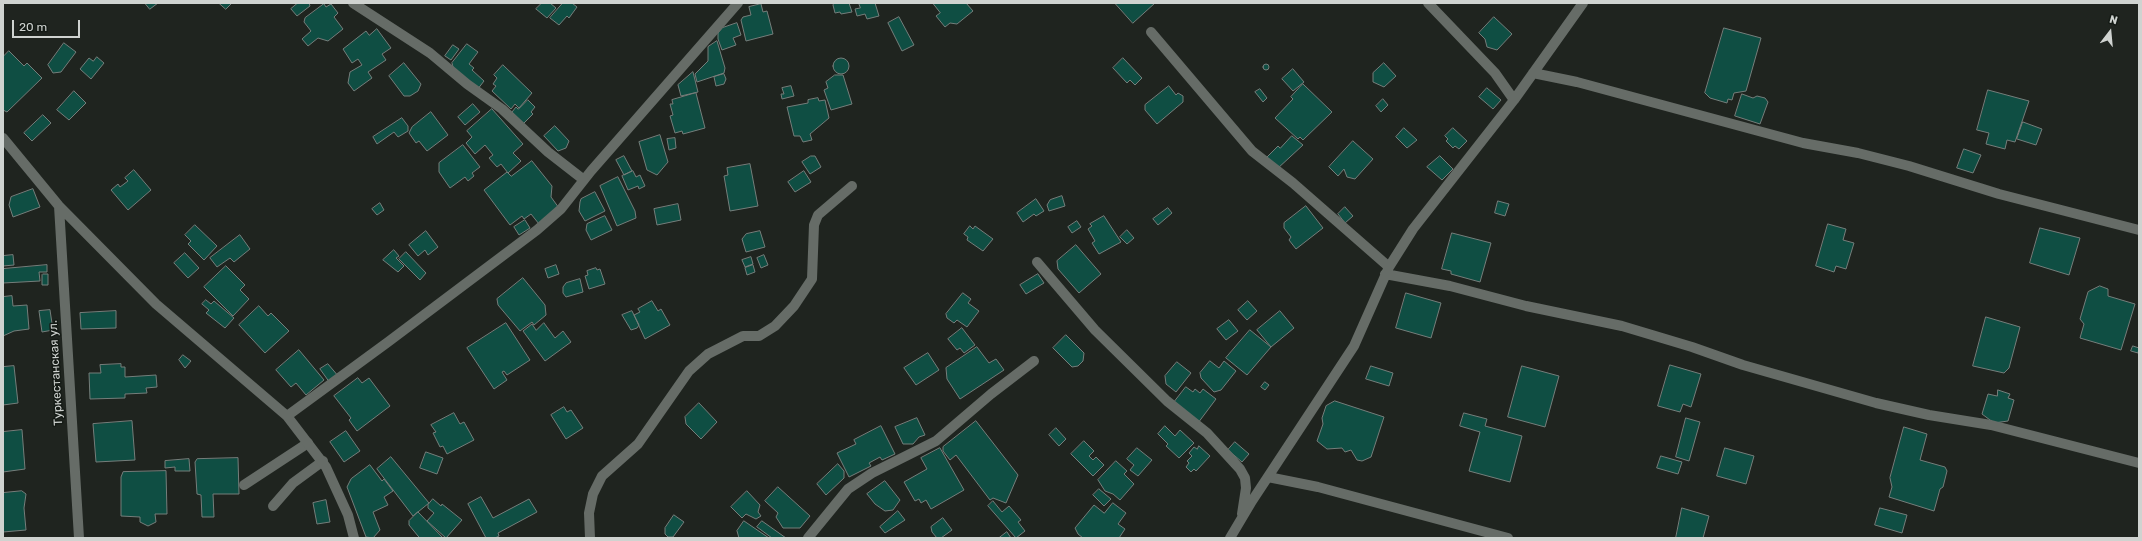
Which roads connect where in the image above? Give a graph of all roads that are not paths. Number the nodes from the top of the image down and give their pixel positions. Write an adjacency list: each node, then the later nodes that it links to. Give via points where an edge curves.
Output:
1 (353, 3): 9 (street, via 430,53 502,109 548,152)
2 (738, 3): 9 (street)
3 (1428, 3): 7 (street, via 1495,73)
4 (1584, 3): 6 (street)
5 (1151, 32): 14 (street, via 1252,152 1293,183)
6 (1533, 73): 7 (street); 12 (street, via 1577,82 1803,143 1909,166 1999,194)
7 (1514, 100): 14 (street, via 1413,230)
8 (3, 138): 11 (street)
9 (584, 180): 16 (street, via 561,209 537,230)
10 (852, 186): 26 (street, via 818,215 814,225 812,279 794,306 775,326 759,336 743,336 708,354 689,371 638,444 602,476 593,494 589,513)
11 (59, 206): 16 (street, via 156,304); 24 (street, Туркестанская ул.)
12 (2139, 230)
13 (1037, 262): 23 (street, via 1095,330 1167,401 1207,433 1240,469 1245,478 1246,488)
14 (1387, 270): 19 (street, via 1526,306 1622,326 1743,365 1876,403 1991,425); 20 (street, via 1354,346)
15 (1034, 361): 27 (street, via 936,441 872,473 848,489)
16 (287, 416): 17 (street)
17 (308, 443): 18 (street); 21 (street)
18 (323, 461): 22 (street, via 293,483); 25 (street, via 348,515)
19 (2139, 463)
20 (1268, 478): 23 (street); 29 (street, via 1318,487)
21 (244, 485)
22 (273, 506)
23 (1242, 518): 28 (street)
24 (79, 538)
25 (354, 538)
26 (590, 538)
27 (808, 538)
28 (1230, 538)
29 (1508, 538)

